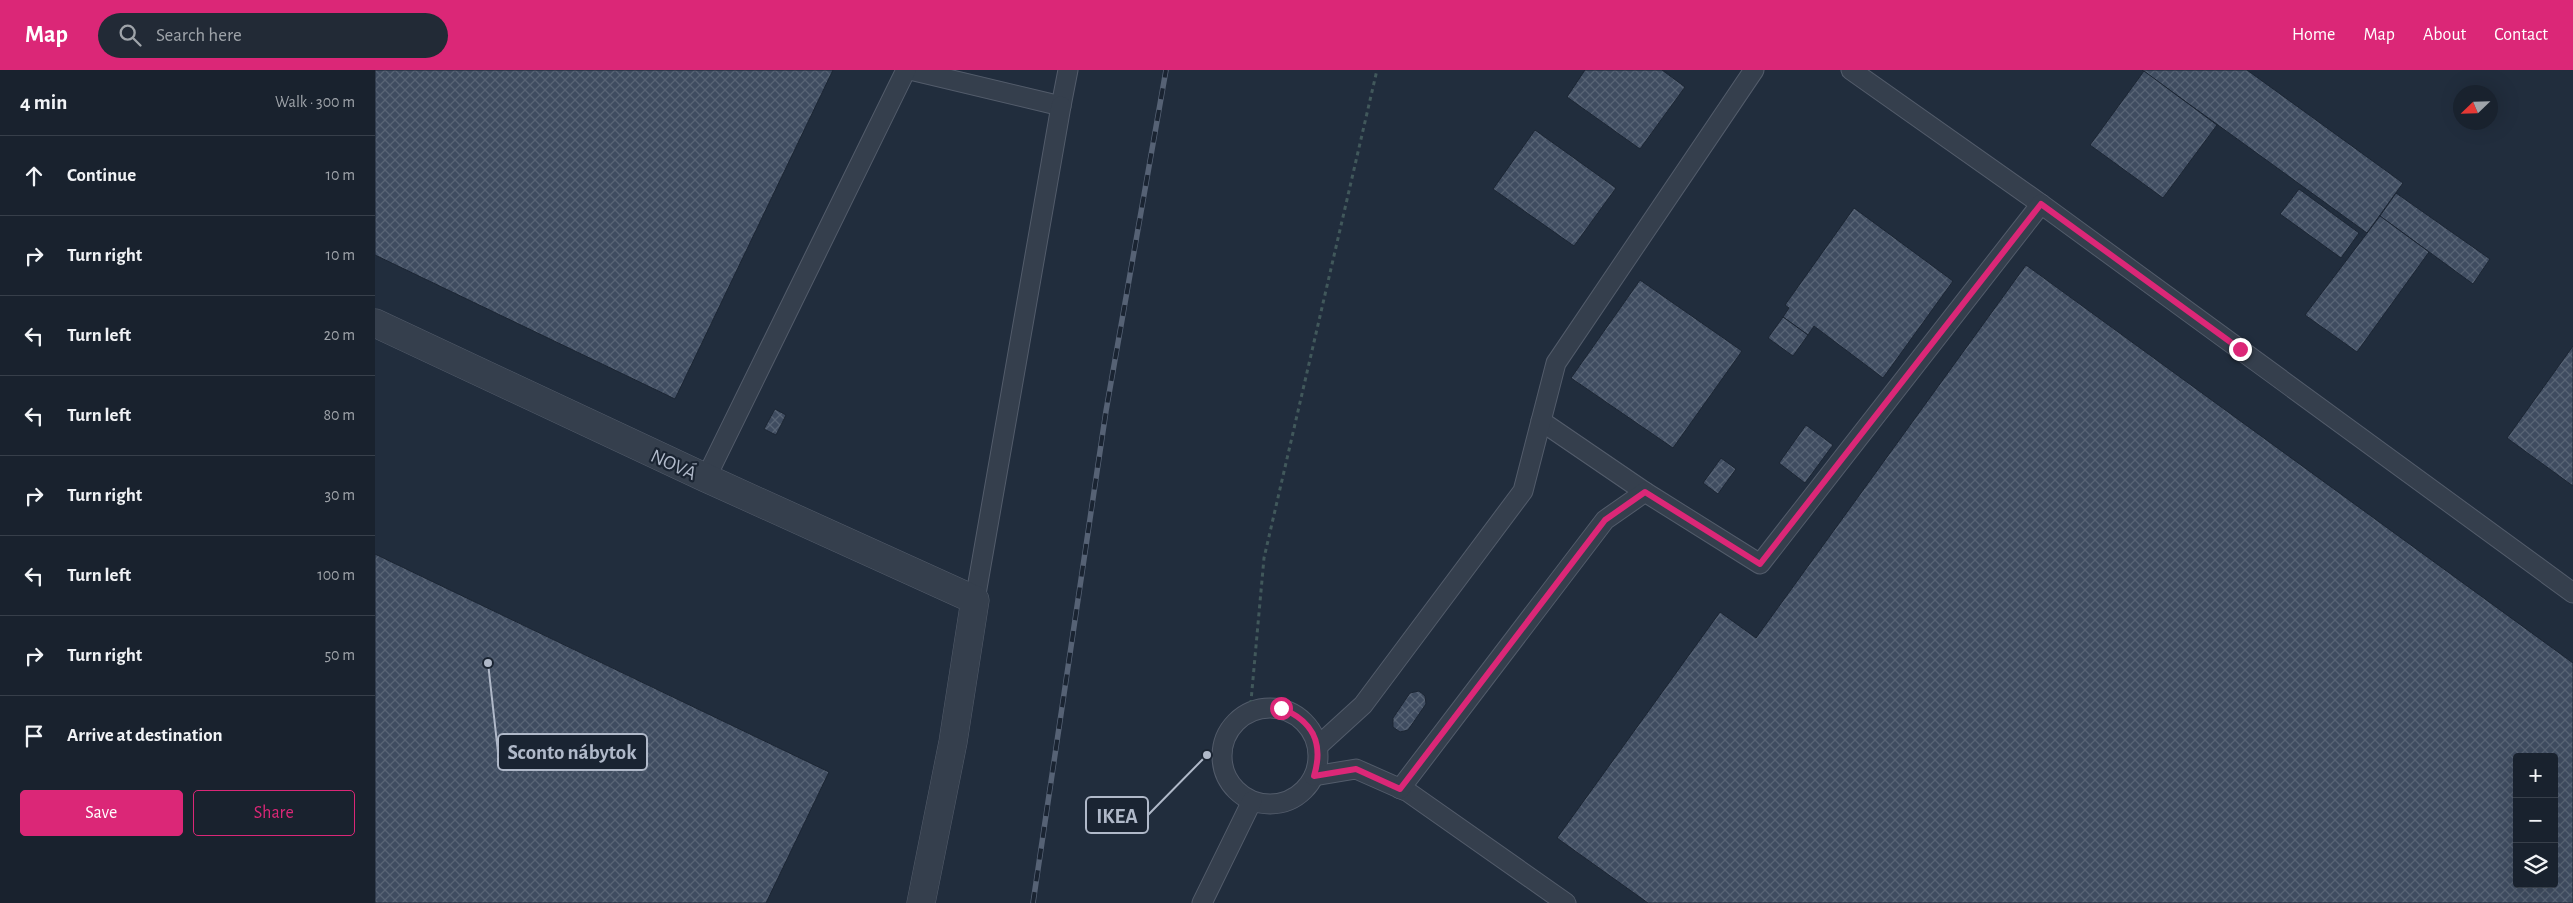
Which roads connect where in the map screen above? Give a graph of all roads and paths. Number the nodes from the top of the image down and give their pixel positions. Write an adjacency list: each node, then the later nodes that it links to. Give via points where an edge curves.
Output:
1 (908, 70): 6 (lane); 10 (lane)
2 (1067, 70): 6 (lane)
3 (1377, 70): 14 (path, via 1264,558)
4 (1754, 70): 9 (lane, via 1556,362)
5 (1851, 70): 7 (lane)
6 (1061, 106): 13 (lane)
7 (2041, 204): 11 (lane, via 1760,564); 12 (lane)
8 (375, 324): 10 (street, NOVÁ)
9 (1541, 421): 11 (lane); 15 (lane, via 1523,490 1363,706)
10 (705, 478): 13 (street, NOVÁ)
11 (1645, 492): 17 (lane, via 1605,520)
12 (2573, 593)
13 (975, 600): 19 (street, via 953,742)
14 (1250, 712): 15 (lane, via 1273,708 1294,714 1305,722); 18 (lane, via 1236,721 1222,749 1228,780)
15 (1318, 746): 16 (lane)
16 (1314, 776): 17 (lane, via 1356,769); 18 (lane, via 1306,789 1294,798 1281,803)
17 (1400, 789): 21 (lane)
18 (1252, 801): 20 (lane)
19 (921, 903)
20 (1202, 903)
21 (1566, 903)

